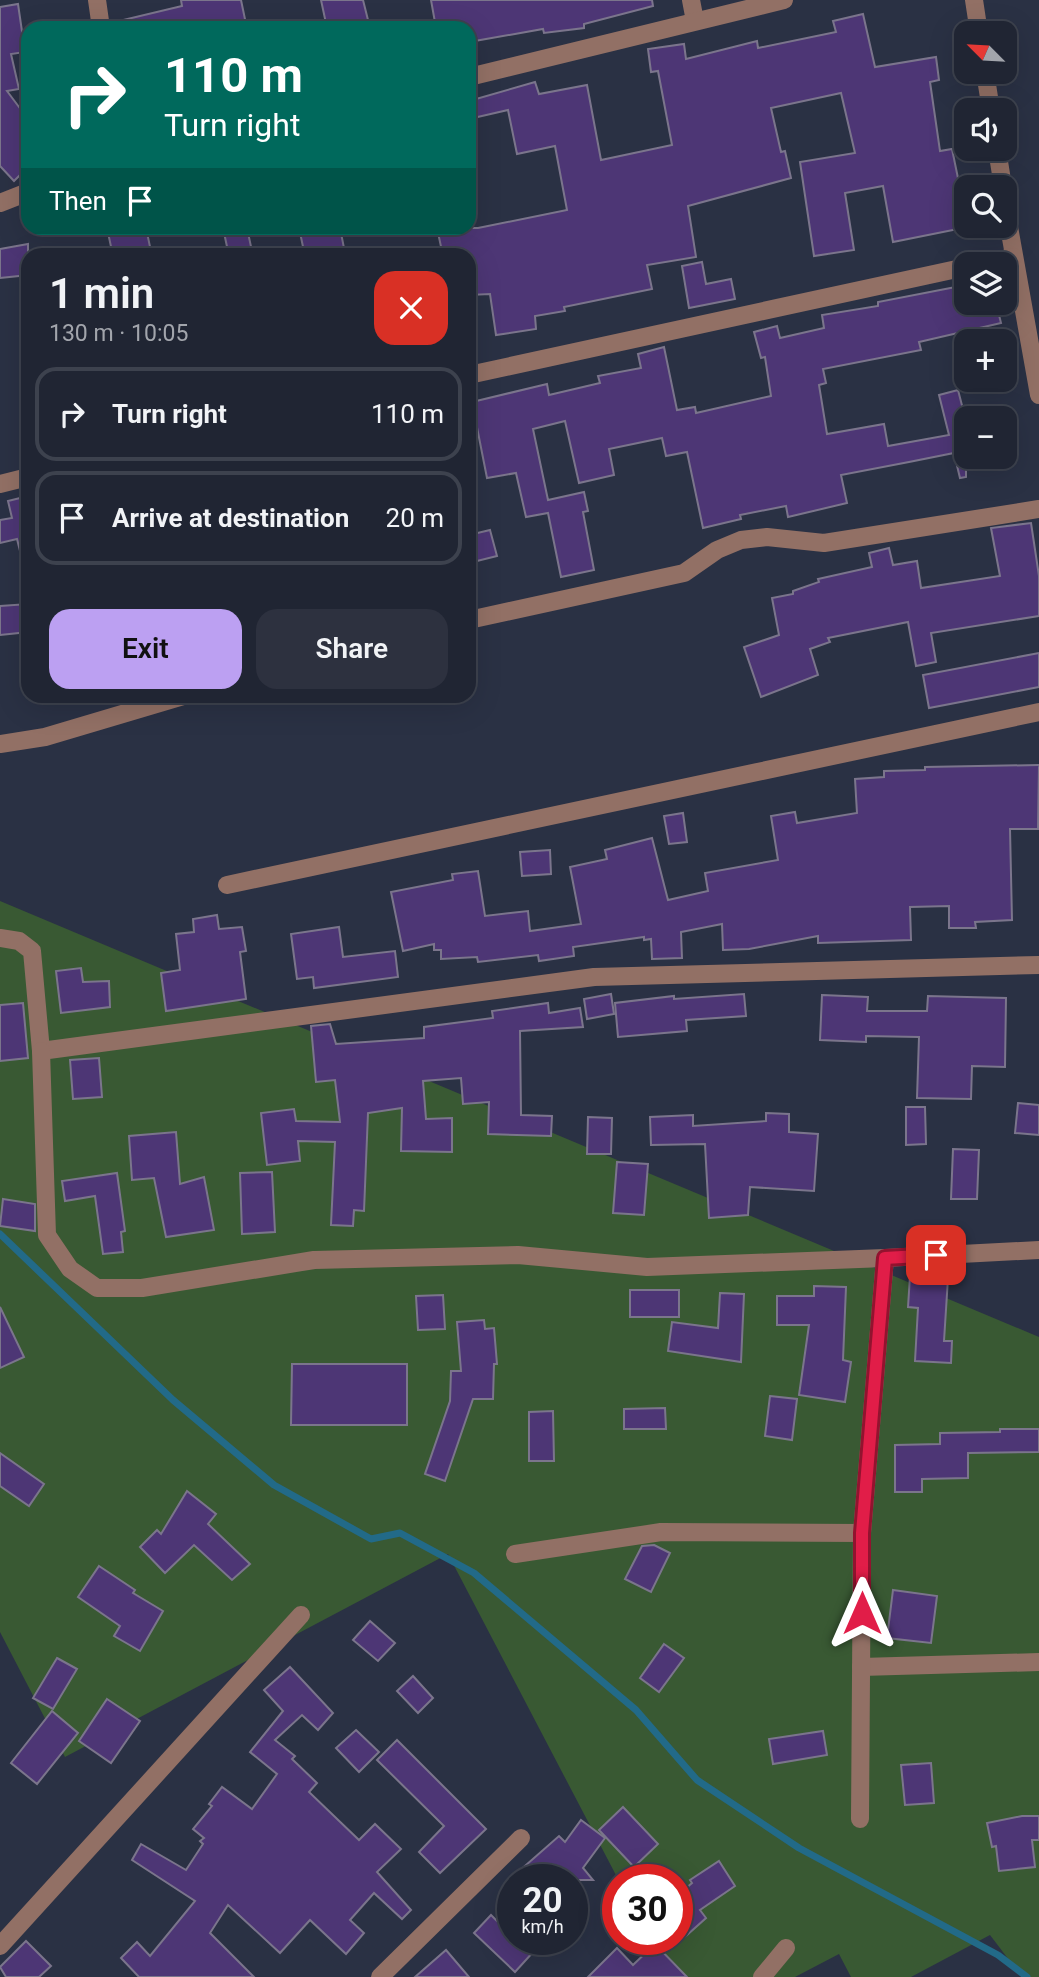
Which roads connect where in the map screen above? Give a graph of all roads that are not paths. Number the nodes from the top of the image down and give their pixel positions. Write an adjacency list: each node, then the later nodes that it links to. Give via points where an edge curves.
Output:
1 (97, 0): 6 (street)
2 (691, 0): 5 (street)
3 (783, 0): 5 (street)
4 (974, 0): 7 (street)
5 (695, 20): 8 (street)
6 (100, 21)
7 (977, 21)
8 (476, 75)
9 (21, 195): 10 (street)
10 (0, 203)
11 (954, 270): 13 (street)
12 (1017, 278): 14 (street)
13 (476, 372)
14 (1039, 395)
15 (21, 479): 16 (street)
16 (0, 484)
17 (1039, 509): 18 (street, via 824,543 768,537 741,540 684,573)
18 (476, 618)
19 (159, 703): 21 (street, via 45,737)
20 (1039, 712): 22 (street)
21 (0, 744)
22 (227, 885)
23 (0, 938): 25 (street, via 19,941 32,951)
24 (1039, 965): 25 (street, via 594,977)
25 (41, 1051): 27 (street, via 47,1235 70,1269 97,1288 142,1288 314,1260 518,1255 647,1267)
26 (1039, 1250): 27 (street)
27 (885, 1258): 28 (street)
28 (862, 1533): 29 (street, via 661,1532); 32 (street)
29 (515, 1554)
30 (301, 1615): 35 (street)
31 (1039, 1662): 32 (street)
32 (861, 1667): 33 (street)
33 (860, 1819)
34 (521, 1839): 37 (street)
35 (0, 1946)
36 (786, 1948): 38 (street)
37 (380, 1977)
38 (762, 1977)

